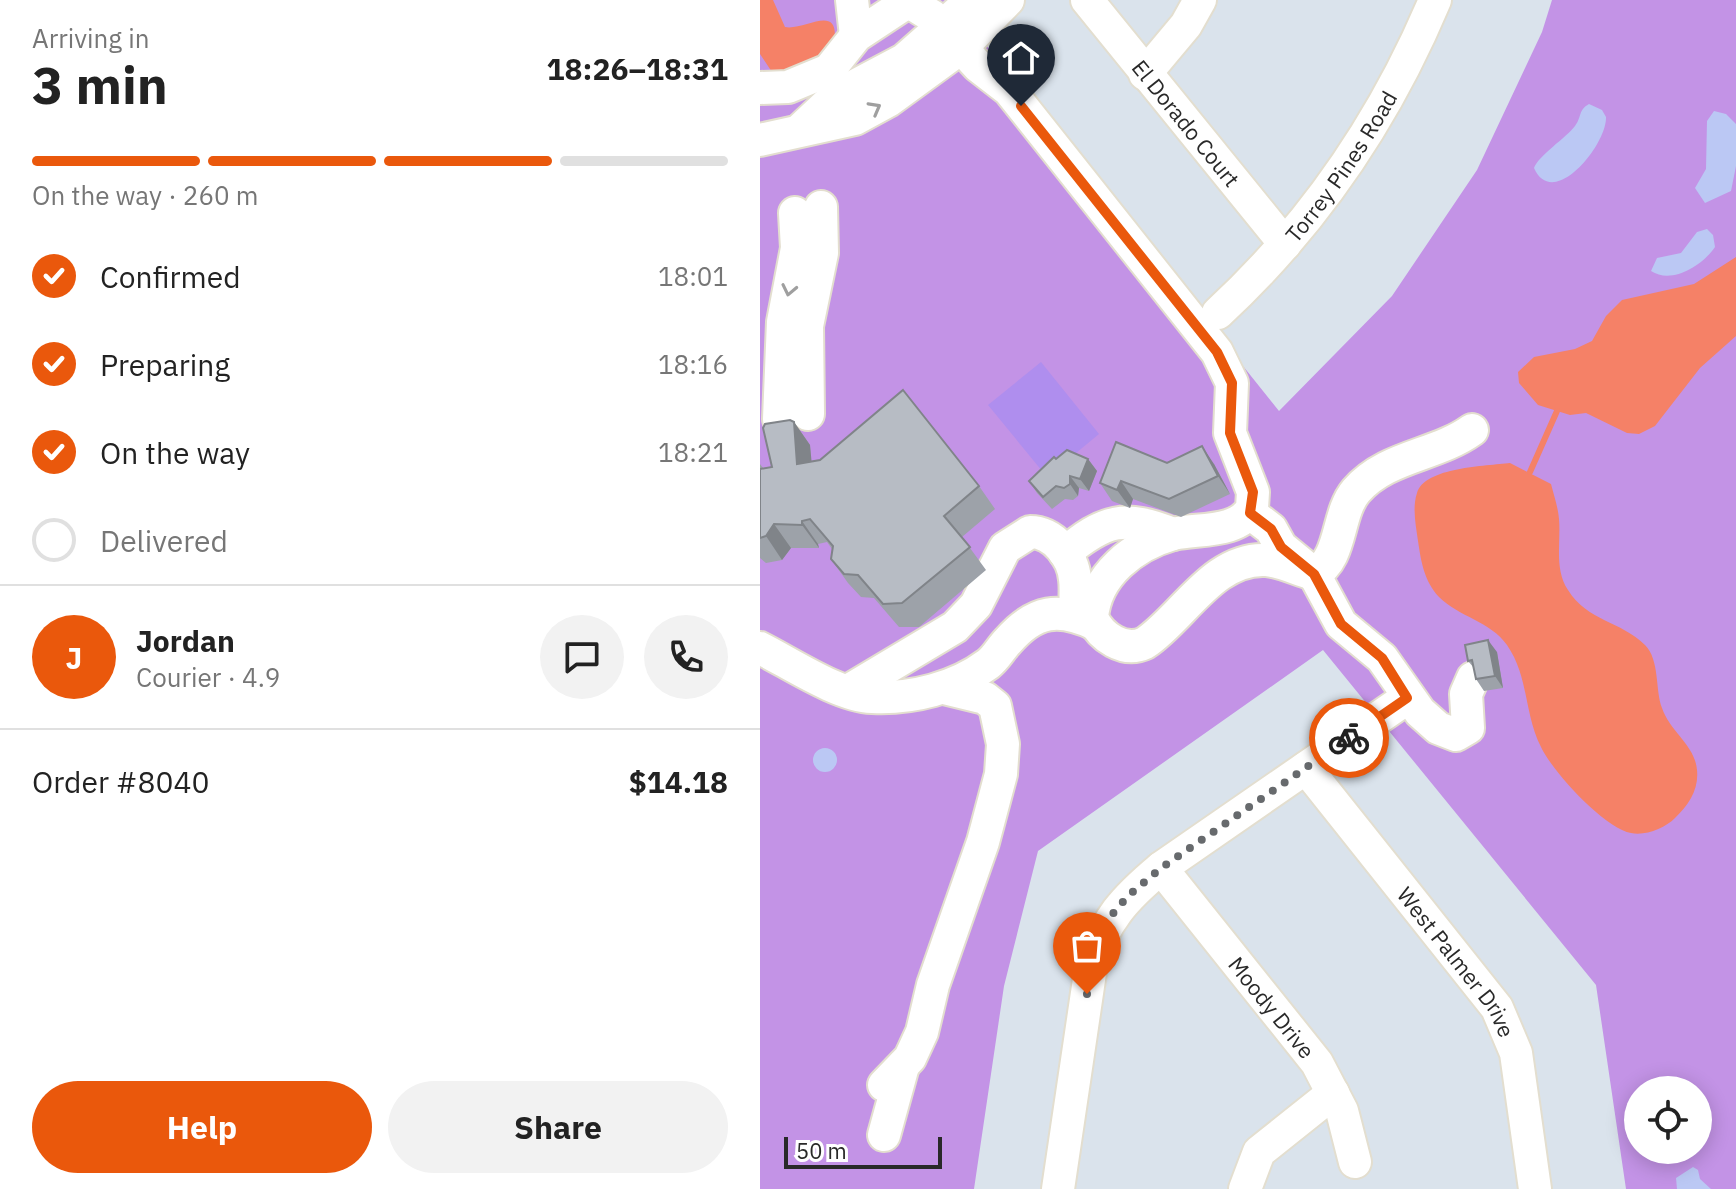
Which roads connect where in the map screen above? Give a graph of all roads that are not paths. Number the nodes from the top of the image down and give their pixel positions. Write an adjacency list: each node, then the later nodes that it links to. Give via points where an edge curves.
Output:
1 (852, 0): 8 (street)
2 (972, 0): 9 (street)
3 (1008, 0): 9 (street)
4 (1087, 0): 10 (street, El Dorado Court)
5 (1200, 0): 10 (street)
6 (1435, 0): 14 (street, Torrey Pines Road, via 1378,113 1330,191)
7 (908, 1): 8 (street); 9 (street)
8 (856, 36): 11 (street, via 839,61 812,80)
9 (953, 38): 12 (street, via 913,85 855,119); 18 (street, via 1009,90 1217,352 1232,383 1230,433 1253,492)
10 (1145, 74): 14 (street, El Dorado Court)
11 (760, 88)
12 (760, 140)
13 (808, 210): 16 (street, via 783,322)
14 (1285, 244): 15 (street, Torrey Pines Road)
15 (1218, 313)
16 (793, 417)
17 (1472, 430): 21 (street, via 1460,439 1391,457 1351,498 1331,556)
18 (1250, 513): 19 (street, via 1211,529); 21 (street)
19 (1173, 534): 20 (street, via 1123,521 1094,531); 22 (street, via 1125,557 1109,572)
20 (1065, 553): 22 (street, via 1075,576 1074,605); 25 (street, via 1037,532 1012,540 968,615)
21 (1314, 574): 22 (street, via 1274,561 1245,562 1210,583 1138,646 1122,646); 30 (street, via 1341,624 1382,658)
22 (1087, 620): 24 (street, via 1056,612 1032,621)
23 (760, 648): 28 (street)
24 (998, 654): 27 (street); 31 (street)
25 (893, 665): 28 (street); 29 (street, via 881,682)
26 (1473, 678): 30 (street, via 1466,694 1470,723 1456,735 1438,728)
27 (944, 688): 29 (street); 31 (street, via 985,698)
28 (848, 691): 29 (street)
29 (890, 697)
30 (1407, 698): 32 (street)
31 (999, 716): 35 (street, via 1003,760 986,829 922,1032 893,1076)
32 (1306, 768): 33 (street); 39 (street, West Palmer Drive, via 1497,1008 1516,1053)
33 (1161, 868): 34 (street, Moody Drive, via 1317,1063); 37 (street, via 1128,896 1097,942)
34 (1333, 1093): 36 (street, Moody Drive); 38 (street, via 1259,1152)
35 (884, 1135)
36 (1355, 1162)
37 (1058, 1189)
38 (1245, 1189)
39 (1535, 1189)

